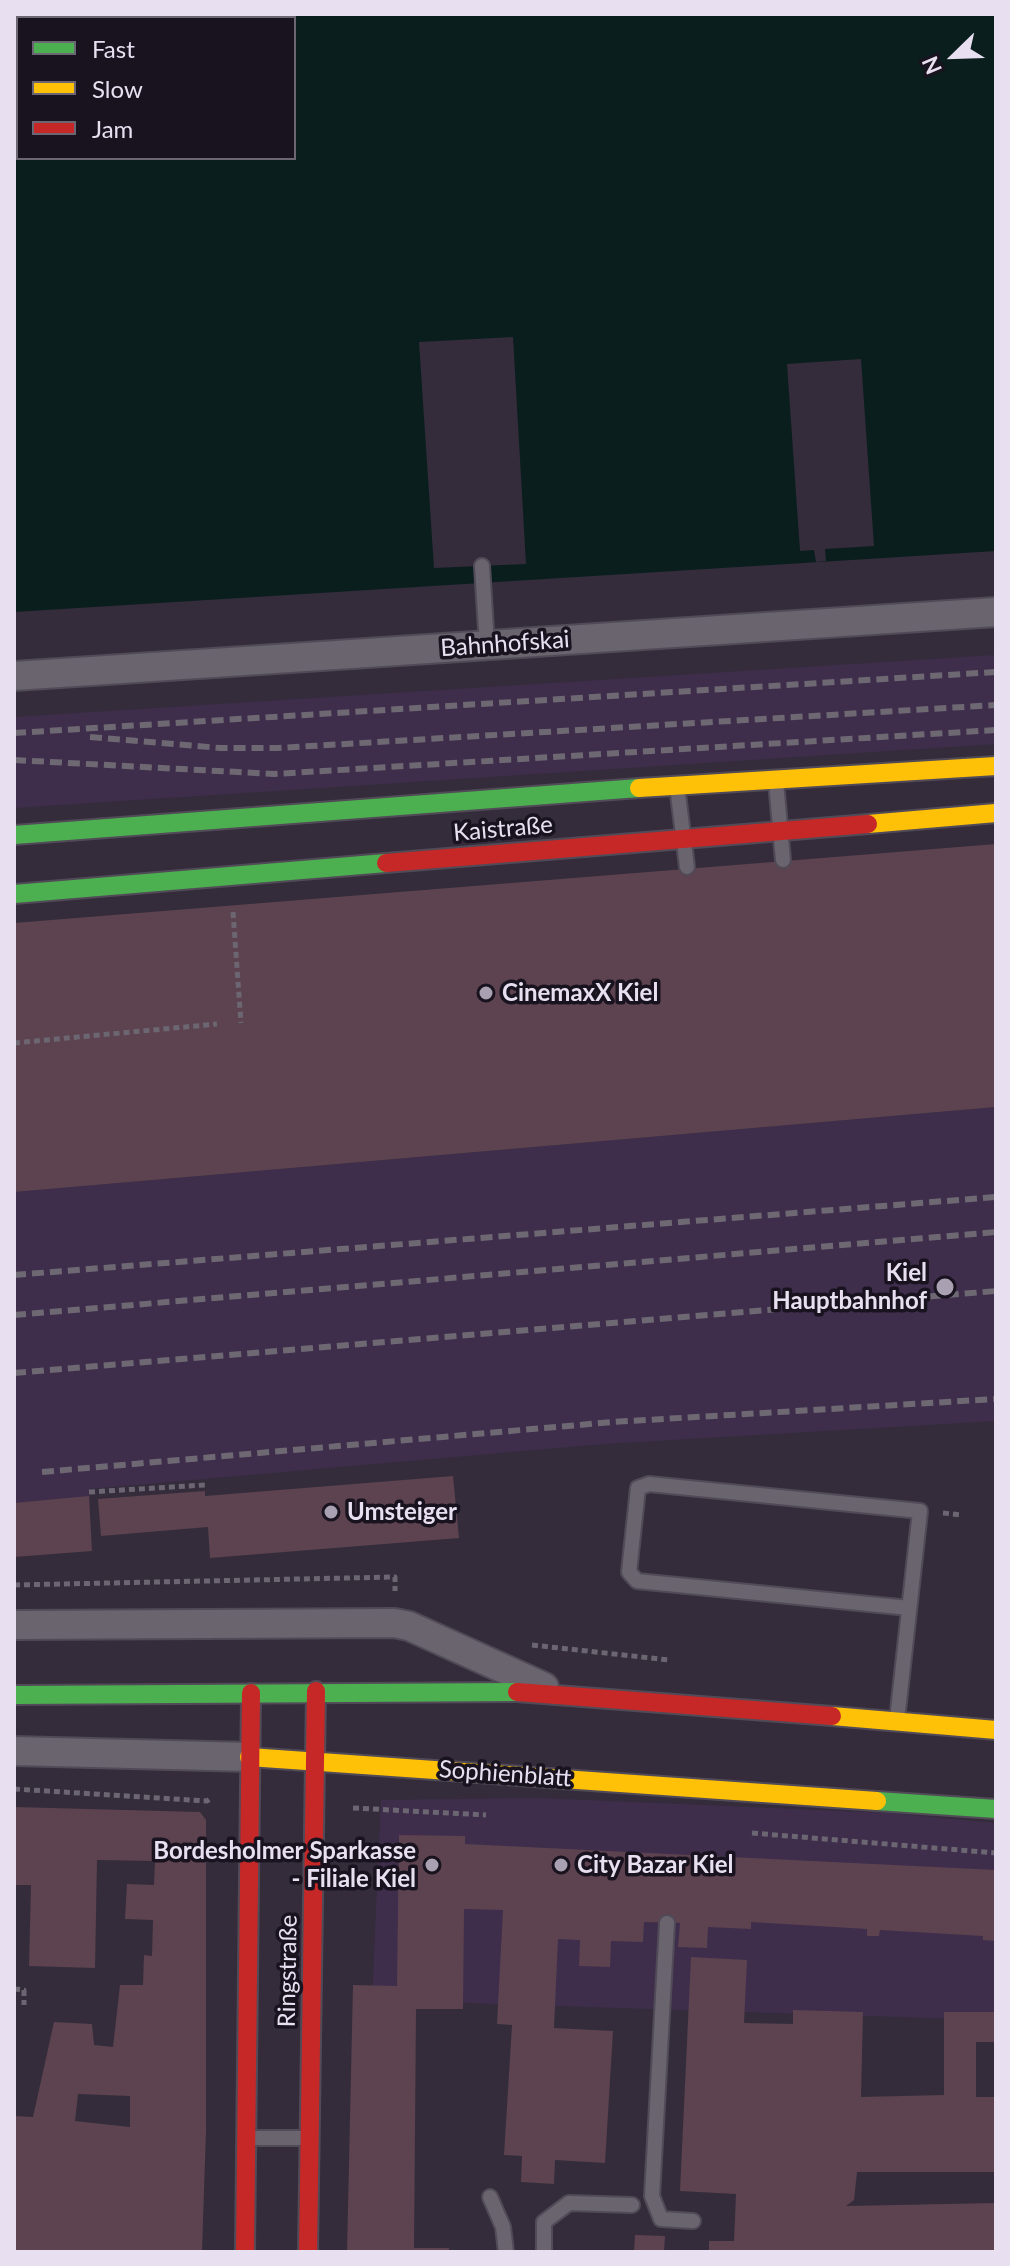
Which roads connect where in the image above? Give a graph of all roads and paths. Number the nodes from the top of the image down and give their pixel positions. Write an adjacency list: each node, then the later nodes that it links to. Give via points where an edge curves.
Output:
1 (482, 566): 3 (lane)
2 (996, 612): 3 (street, Bahnhofskai)
3 (487, 646): 4 (street, Bahnhofskai)
4 (14, 676)
5 (996, 766): 6 (main road, Kaistraße)
6 (776, 778): 7 (main road, Kaistraße); 9 (lane)
7 (677, 786): 10 (main road, Kaistraße); 11 (lane)
8 (996, 813): 9 (main road, Kaistraße)
9 (780, 830): 11 (main road, Kaistraße); 12 (lane)
10 (14, 835)
11 (685, 838): 13 (lane); 14 (main road, Kaistraße)
12 (783, 860)
13 (687, 867)
14 (231, 875): 15 (main road, Kaistraße); 16 (path)
15 (14, 894)
16 (241, 1023)
17 (217, 1024): 18 (path)
18 (14, 1043)
19 (205, 1485): 20 (path)
20 (89, 1492)
21 (14, 1585): 23 (path, via 395,1577)
22 (909, 1608): 22 (lane, via 637,1581 629,1572 638,1488 649,1484 920,1511); 31 (lane)
23 (399, 1616): 24 (street); 28 (street)
24 (14, 1625)
25 (519, 1642): 26 (path)
26 (682, 1662)
27 (316, 1691): 28 (main road); 29 (main road); 35 (main road, Ringstraße)
28 (555, 1692): 31 (main road)
29 (251, 1693): 30 (main road); 34 (main road, Ringstraße)
30 (14, 1695)
31 (897, 1720): 32 (main road)
32 (996, 1730)
33 (14, 1751): 34 (street, Sophienblatt)
34 (249, 1757): 35 (main road, Sophienblatt); 46 (main road, Ringstraße)
35 (316, 1760): 39 (main road, Sophienblatt); 47 (main road, Ringstraße)
36 (14, 1789): 37 (path)
37 (207, 1801)
38 (348, 1808): 40 (path)
39 (996, 1809)
40 (500, 1816)
41 (745, 1833): 42 (path)
42 (996, 1853)
43 (667, 1923): 50 (lane, via 652,2196 661,2219)
44 (14, 1989): 45 (path, via 24,1990)
45 (24, 2005)
46 (246, 2138): 47 (lane); 51 (main road, Ringstraße)
47 (310, 2138): 52 (main road, Ringstraße)
48 (490, 2197): 53 (lane, via 503,2227)
49 (632, 2205): 54 (lane, via 569,2203 544,2222)
50 (693, 2221)
51 (245, 2252)
52 (308, 2252)
53 (506, 2252)
54 (544, 2252)

